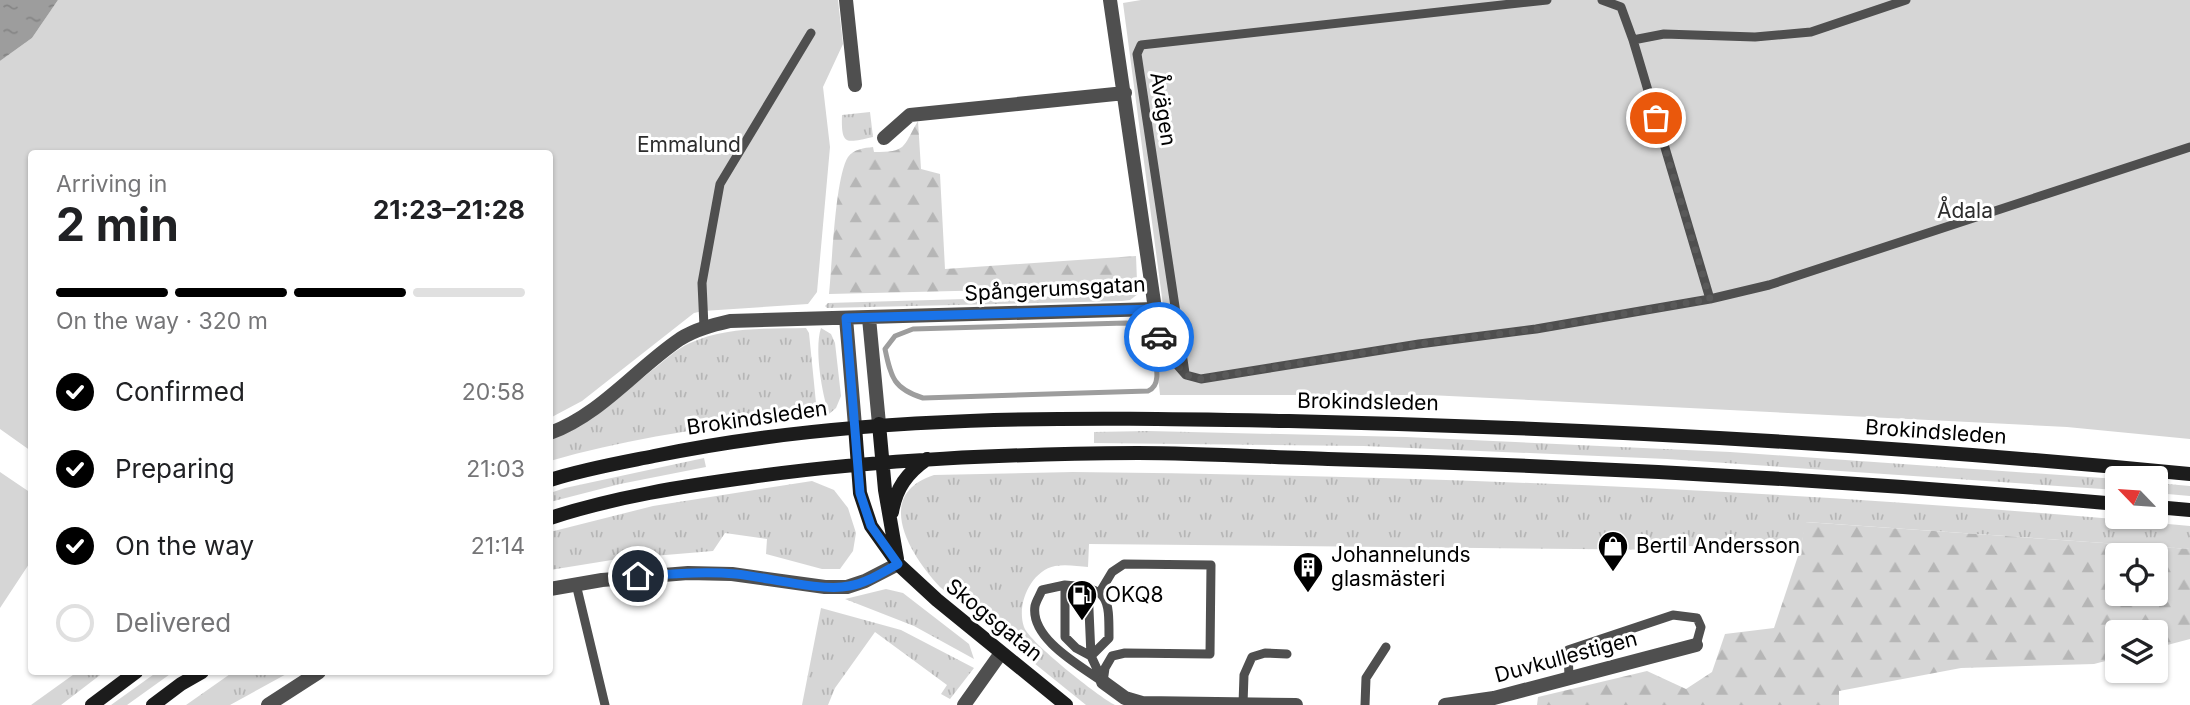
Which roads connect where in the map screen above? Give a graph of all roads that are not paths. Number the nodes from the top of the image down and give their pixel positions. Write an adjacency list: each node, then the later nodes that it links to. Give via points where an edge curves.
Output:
1 (846, 0): 8 (street)
2 (1110, 0): 9 (street, Spångerumsgatan)
3 (1547, 0): 17 (lane, Åvägen, via 1141,46 1136,54)
4 (1602, 0): 7 (lane, via 1620,7)
5 (1906, 0): 7 (lane, via 1811,32 1755,37 1664,34)
6 (811, 33): 16 (lane, via 720,184 703,271)
7 (1633, 40): 12 (lane)
8 (855, 85)
9 (1125, 93): 10 (street, via 910,115); 13 (street, Spångerumsgatan)
10 (884, 138)
11 (2190, 147): 12 (lane, via 1769,285)
12 (1710, 299): 17 (lane, via 1277,368 1201,379)
13 (1155, 309): 14 (street, Spångerumsgatan); 17 (lane, via 1160,345)
14 (869, 317): 15 (street, Spångerumsgatan); 18 (street)
15 (846, 318): 16 (street, Spångerumsgatan, via 730,321); 19 (street)
16 (704, 327): 20 (street, Spångerumsgatan, via 681,339 587,413)
17 (1186, 375)
18 (879, 424): 19 (main road, Brokindsleden); 22 (main road); 24 (main road, Brokindsleden, via 1109,418 1441,425 1629,433)
19 (855, 426): 23 (main road, Skogsgatan); 25 (main road, Brokindsleden, via 698,447)
20 (553, 431)
21 (927, 459): 22 (main road); 26 (main road, via 1139,453 1447,462); 30 (main road, via 902,483)
22 (882, 462): 23 (main road); 30 (main road)
23 (857, 464): 29 (main road, via 697,484); 31 (main road, Skogsgatan, via 871,526)
24 (2190, 474)
25 (553, 479)
26 (2105, 503)
27 (2168, 508): 28 (main road)
28 (2190, 510)
29 (553, 516)
30 (891, 520): 31 (main road)
31 (898, 564): 32 (street, via 847,587 688,573); 39 (main road, Skogsgatan)
32 (576, 584): 35 (street); 52 (lane)
33 (1065, 585): 34 (lane); 41 (lane, via 1065,637); 46 (lane, via 1042,590 1035,606 1037,622 1051,645)
34 (1088, 587): 36 (lane); 41 (lane)
35 (553, 588)
36 (1100, 592): 41 (lane, via 1109,607 1109,638); 46 (lane, via 1112,572 1124,564 1211,565 1210,654 1112,656)
37 (1696, 645): 45 (street, Duvkullestigen); 45 (lane, via 1701,627 1697,618 1672,615 1568,650)
38 (1386, 648): 56 (lane, via 1366,678)
39 (1001, 653): 53 (street); 54 (main road, Skogsgatan)
40 (1287, 654): 48 (lane, via 1252,657 1244,675)
41 (1091, 656): 46 (lane)
42 (132, 675): 49 (main road)
43 (197, 675): 50 (main road)
44 (314, 675): 51 (street)
45 (1569, 677): 57 (street, Duvkullestigen, via 1494,698)
46 (1103, 682): 47 (street, via 1125,698 1142,703)
47 (1222, 704): 48 (street)
48 (1243, 704): 55 (street)
49 (92, 705)
50 (153, 705)
51 (268, 705)
52 (605, 705)
53 (964, 705)
54 (1066, 705)
55 (1296, 705)
56 (1365, 705)
57 (1445, 705)

